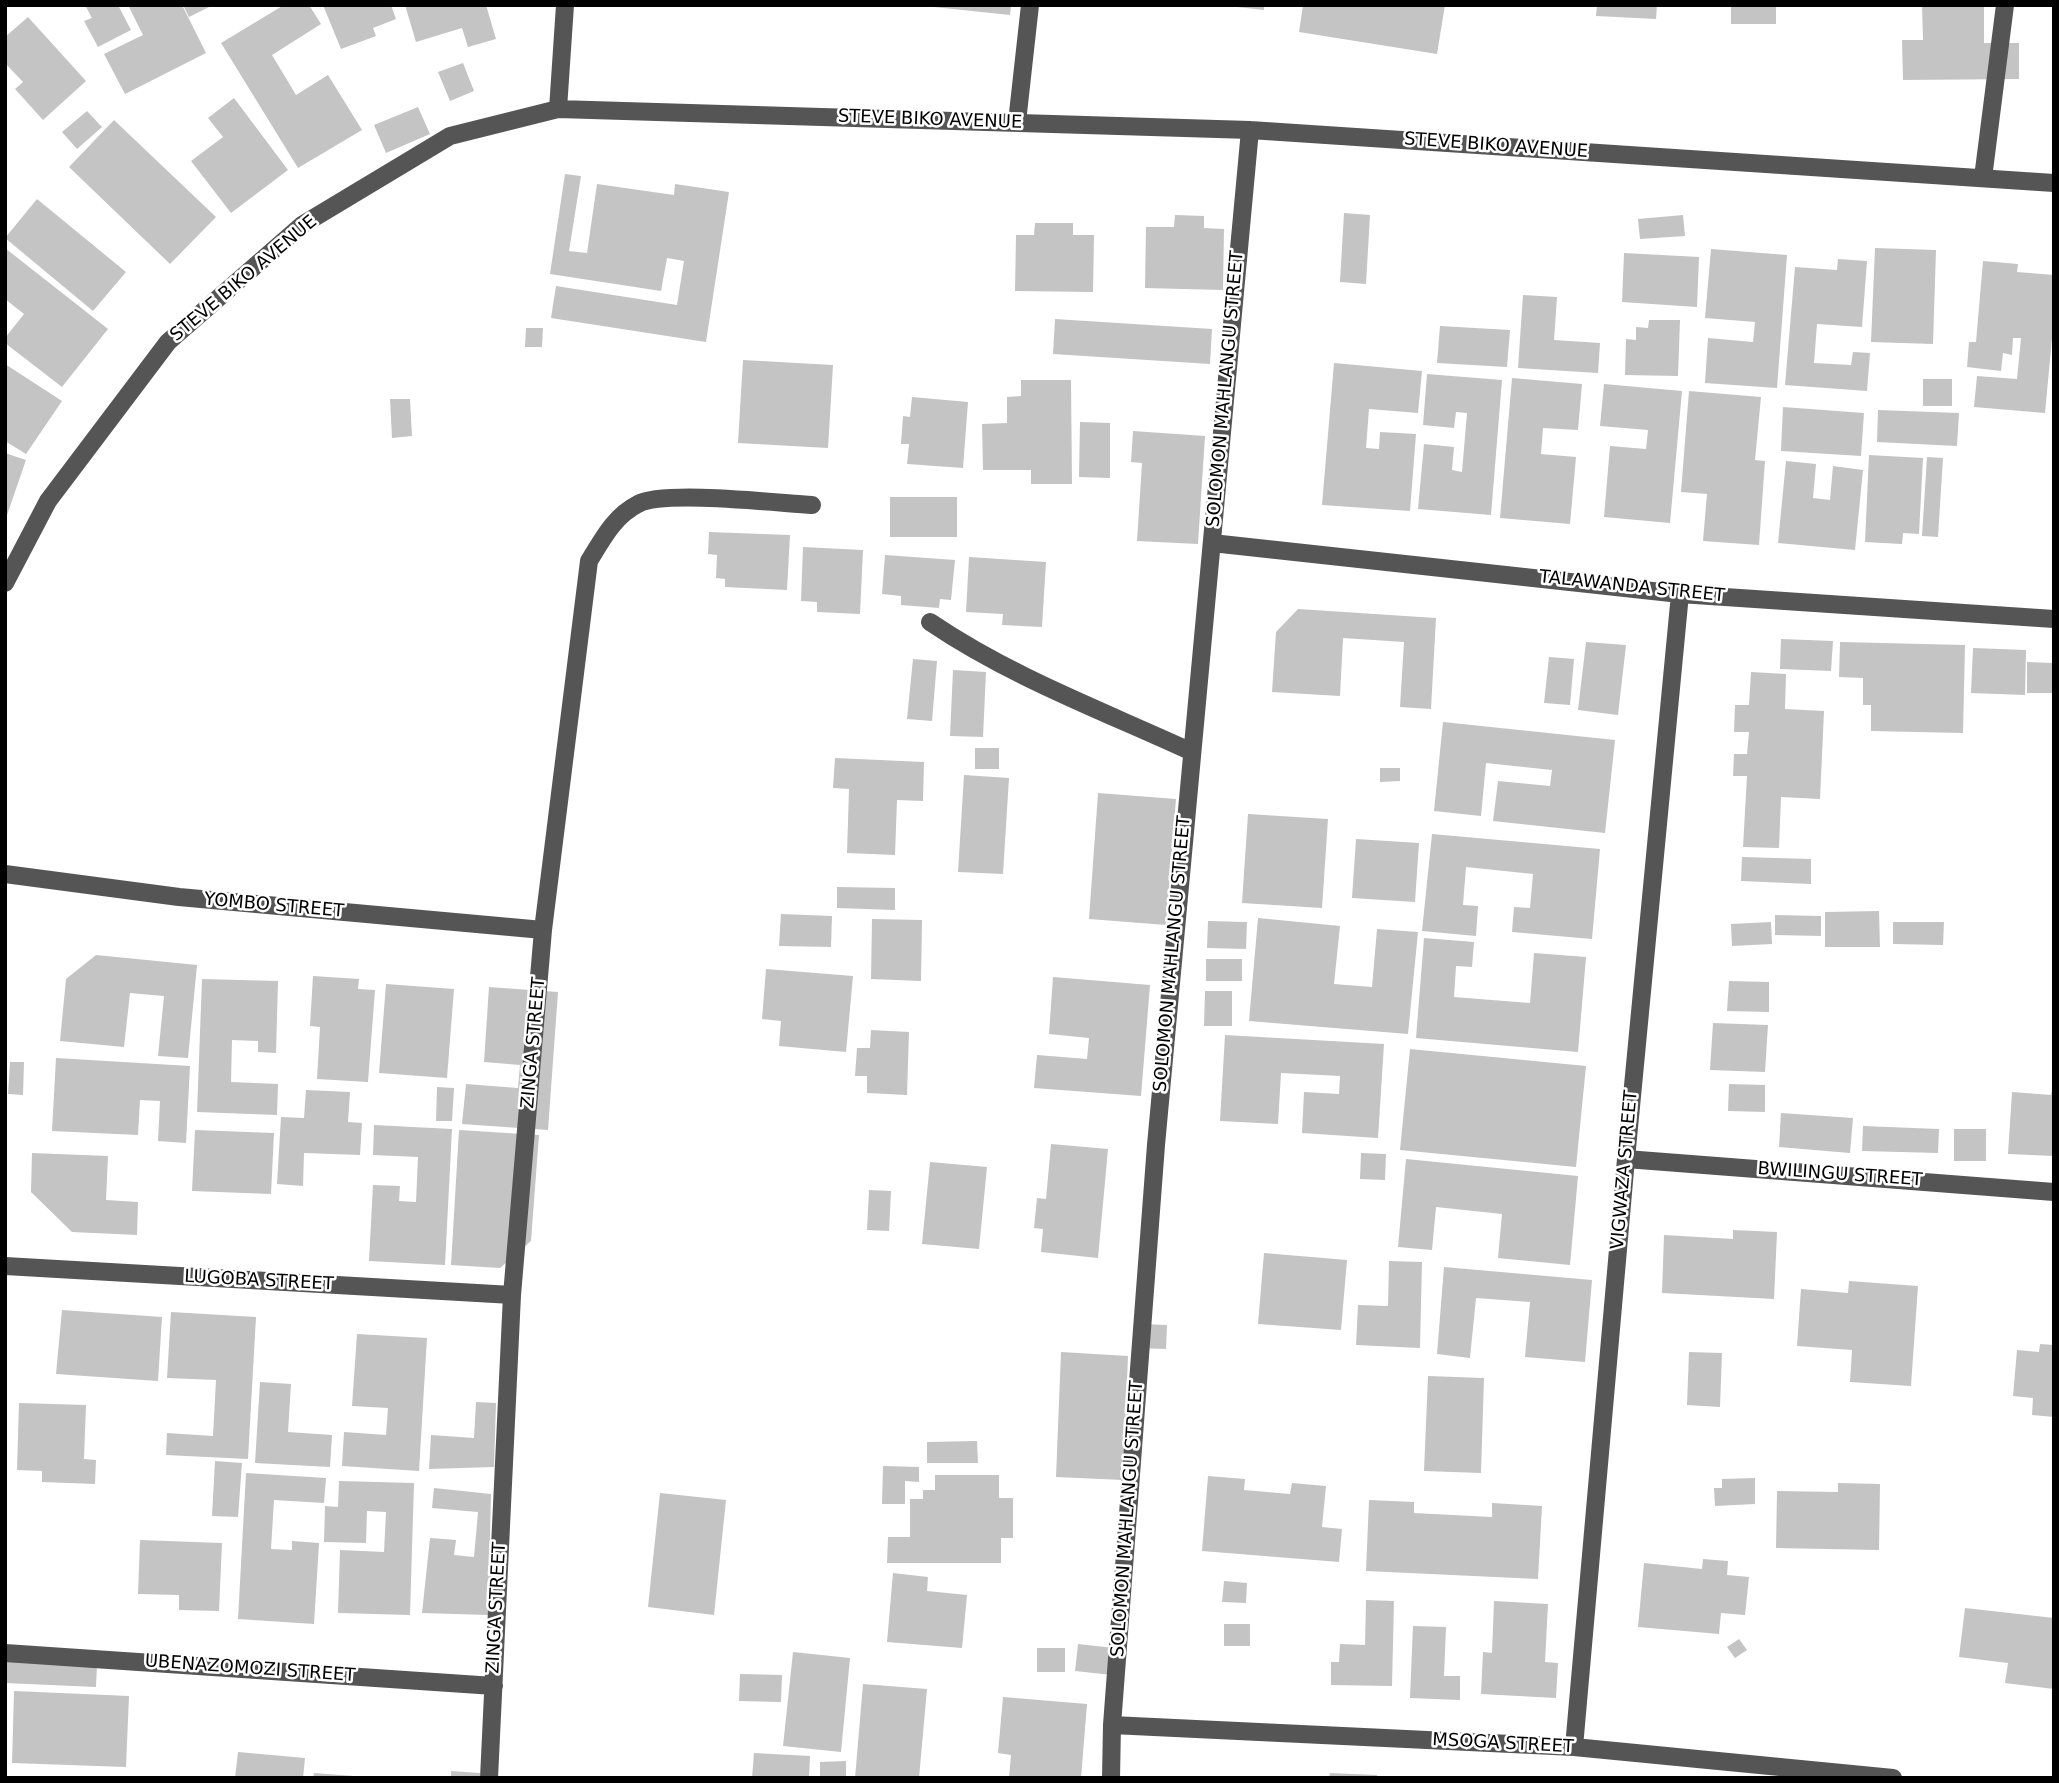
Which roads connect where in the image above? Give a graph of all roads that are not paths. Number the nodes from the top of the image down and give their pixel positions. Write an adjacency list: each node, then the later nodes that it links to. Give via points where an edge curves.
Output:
1 (565, 5): 4 (street)
2 (1030, 5): 5 (street)
3 (2005, 5): 7 (street)
4 (558, 108): 5 (street, STEVE BIKO AVENUE); 11 (street, STEVE BIKO AVENUE, via 450,136 302,225 168,341 48,502)
5 (1017, 122): 6 (street, STEVE BIKO AVENUE)
6 (1250, 130): 7 (street, STEVE BIKO AVENUE); 10 (street, SOLOMON MAHLANGU STREET)
7 (1983, 178): 8 (street, STEVE BIKO AVENUE)
8 (2054, 183)
9 (812, 505): 17 (street, ZINGA STREET, via 679,498 639,503 612,524 589,561)
10 (1212, 543): 12 (street, TALAWANDA STREET); 15 (street, SOLOMON MAHLANGU STREET)
11 (5, 583)
12 (1680, 594): 13 (street, TALAWANDA STREET); 18 (street, VIGWAZA STREET)
13 (2054, 619)
14 (930, 622): 15 (street, via 1033,681)
15 (1192, 752): 24 (street, SOLOMON MAHLANGU STREET, via 1156,1145)
16 (5, 874): 17 (street, YOMBO STREET, via 179,897)
17 (543, 930): 21 (street, ZINGA STREET)
18 (1626, 1158): 19 (street, BWILINGU STREET); 25 (street, VIGWAZA STREET)
19 (2054, 1192)
20 (5, 1266): 21 (street, LUGOBA STREET)
21 (512, 1295): 23 (street, ZINGA STREET)
22 (5, 1653): 23 (street, UBENAZOMOZI STREET)
23 (494, 1686): 26 (street, ZINGA STREET)
24 (1112, 1725): 25 (street, MSOGA STREET); 27 (street, SOLOMON MAHLANGU STREET)
25 (1574, 1747): 28 (street, MSOGA STREET)
26 (489, 1778)
27 (1111, 1778)
28 (1893, 1778)

